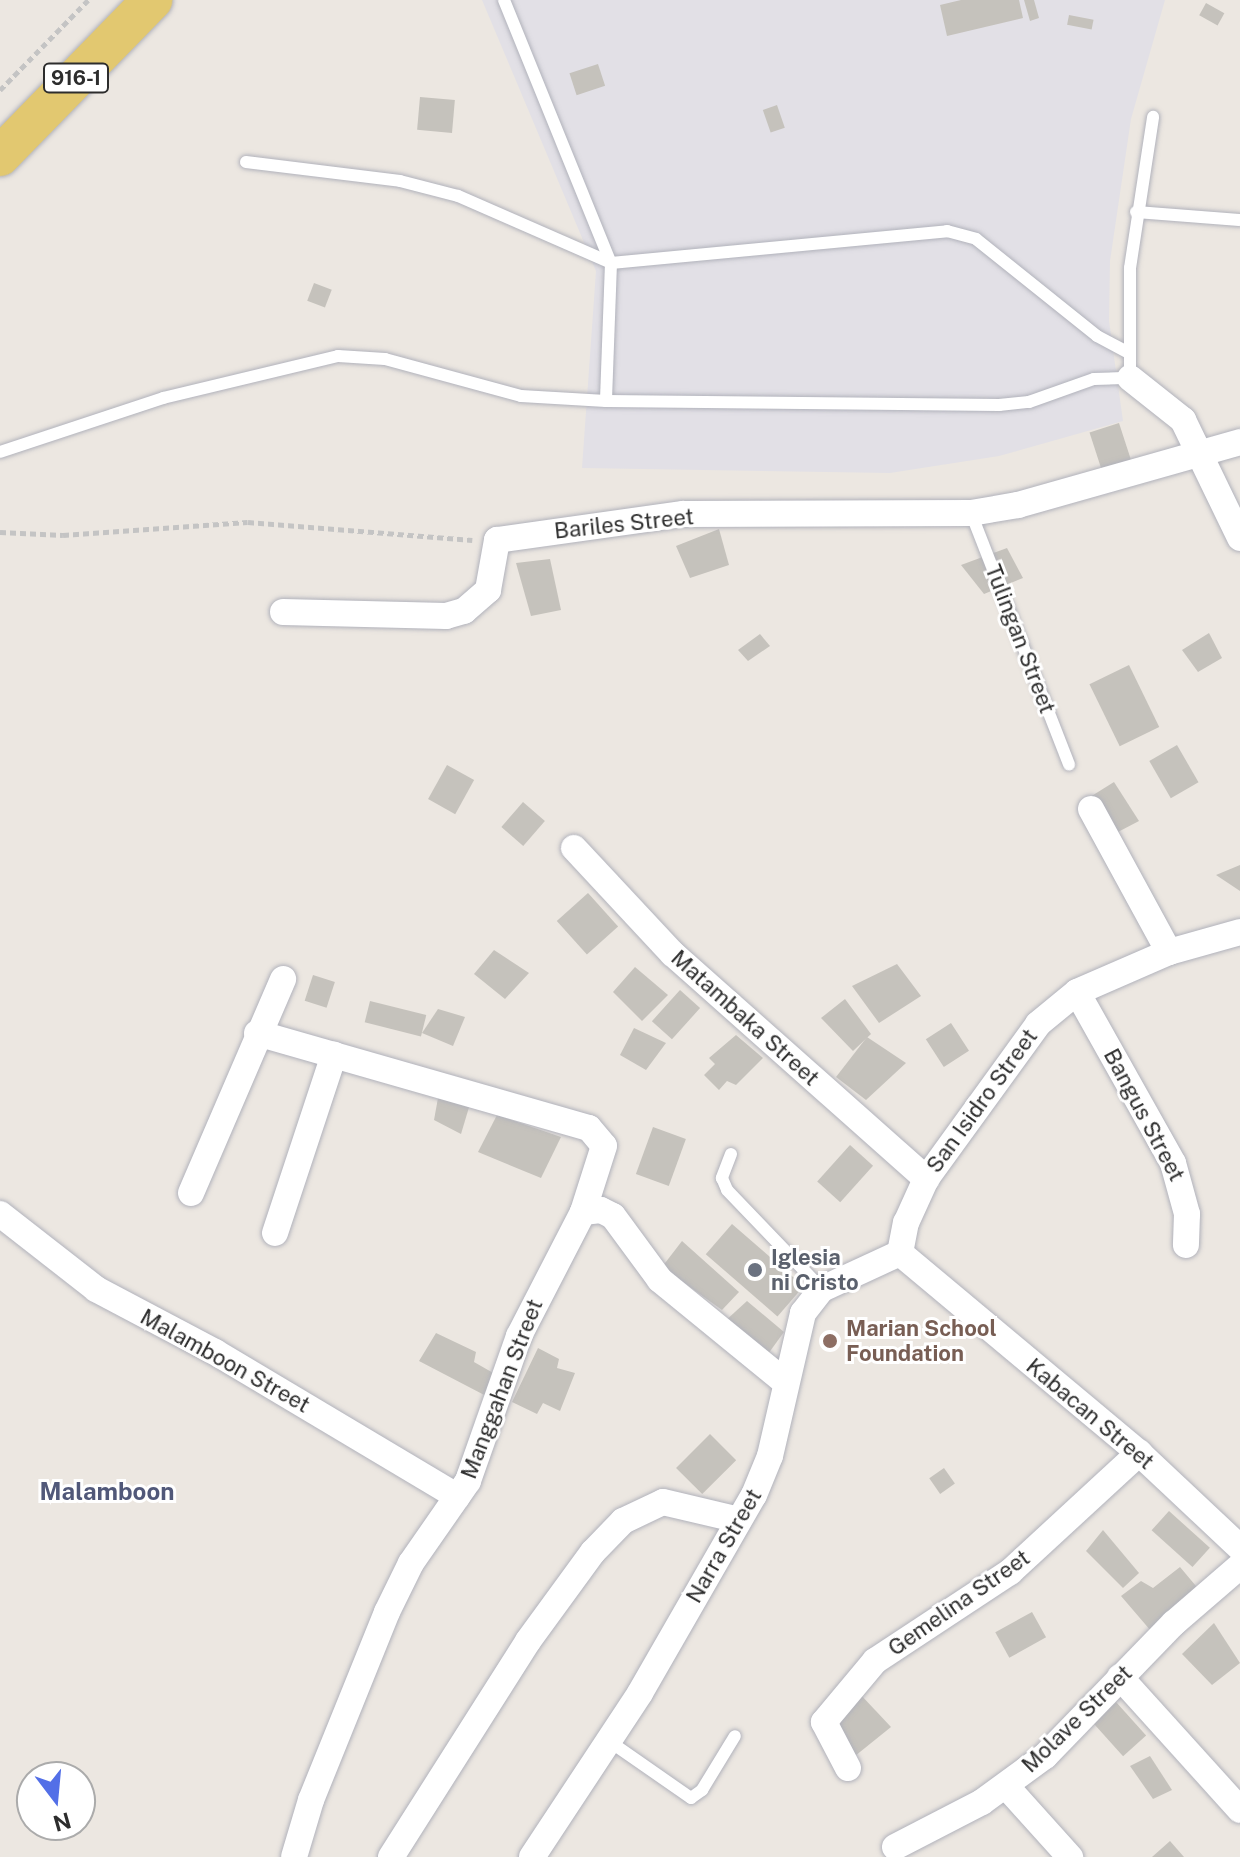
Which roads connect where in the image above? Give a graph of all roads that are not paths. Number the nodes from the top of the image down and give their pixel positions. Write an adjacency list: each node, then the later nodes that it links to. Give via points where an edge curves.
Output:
1 (152, 0): 4 (main road, 916-1)
2 (504, 0): 8 (lane)
3 (1153, 117): 6 (lane)
4 (0, 156)
5 (246, 162): 8 (lane, via 400,181 458,196)
6 (1136, 212): 7 (lane); 9 (lane)
7 (1240, 220)
8 (611, 263): 9 (lane, via 947,231 976,239); 10 (lane)
9 (1130, 365): 10 (lane, via 1029,402 999,405); 13 (street, via 1183,420)
10 (606, 401): 12 (lane, via 521,396 385,359 338,356 163,398)
11 (1240, 442): 13 (street, Bariles Street)
12 (0, 452)
13 (1202, 456): 14 (street, Bariles Street); 15 (street)
14 (971, 513): 16 (street, Bariles Street, via 683,514 497,540 488,590 464,611 446,616); 17 (lane, Tulingan Street)
15 (1240, 538)
16 (283, 612)
17 (1069, 765)
18 (1091, 809): 21 (street)
19 (574, 848): 27 (street, Matambaka Street, via 663,944)
20 (1240, 932): 21 (street, San Isidro Street)
21 (1169, 952): 23 (street, San Isidro Street)
22 (283, 979): 24 (street)
23 (1077, 992): 27 (street, San Isidro Street, via 1057,1005 1016,1050); 32 (street, Bangus Street, via 1173,1163 1184,1192)
24 (257, 1033): 25 (street); 28 (street)
25 (334, 1055): 29 (street, Manggahan Street, via 598,1134 603,1153); 31 (street)
26 (731, 1154): 34 (lane, via 722,1178 727,1190)
27 (926, 1179): 33 (street, San Isidro Street, via 909,1215)
28 (191, 1193)
29 (583, 1212): 35 (street, via 601,1210 613,1216 660,1280); 37 (street, Manggahan Street, via 519,1336 468,1481)
30 (0, 1214): 37 (street, Malamboon Street, via 96,1289 215,1352)
31 (275, 1233)
32 (1186, 1245)
33 (900, 1253): 34 (street); 36 (street, Kabacan Street)
34 (822, 1289): 35 (street, Narra Street, via 803,1313)
35 (784, 1381): 38 (street, Narra Street, via 770,1456)
36 (1139, 1453): 39 (street, Kabacan Street); 44 (street, Gemelina Street, via 1010,1572 875,1661 824,1722)
37 (457, 1496): 49 (street, Manggahan Street, via 411,1563 387,1612 311,1800)
38 (739, 1520): 43 (street, Narra Street); 50 (street, via 663,1502 623,1521 593,1552 528,1641)
39 (1240, 1548)
40 (1240, 1566): 41 (street, Molave Street)
41 (1120, 1677): 45 (street, Molave Street, via 1045,1756); 46 (street)
42 (735, 1736): 43 (lane, via 702,1790 691,1798)
43 (609, 1741): 48 (street, Narra Street)
44 (848, 1768)
45 (1006, 1786): 47 (street, Molave Street); 51 (street)
46 (1240, 1810)
47 (898, 1852)
48 (537, 1855)
49 (294, 1857)
50 (391, 1857)
51 (1070, 1857)

